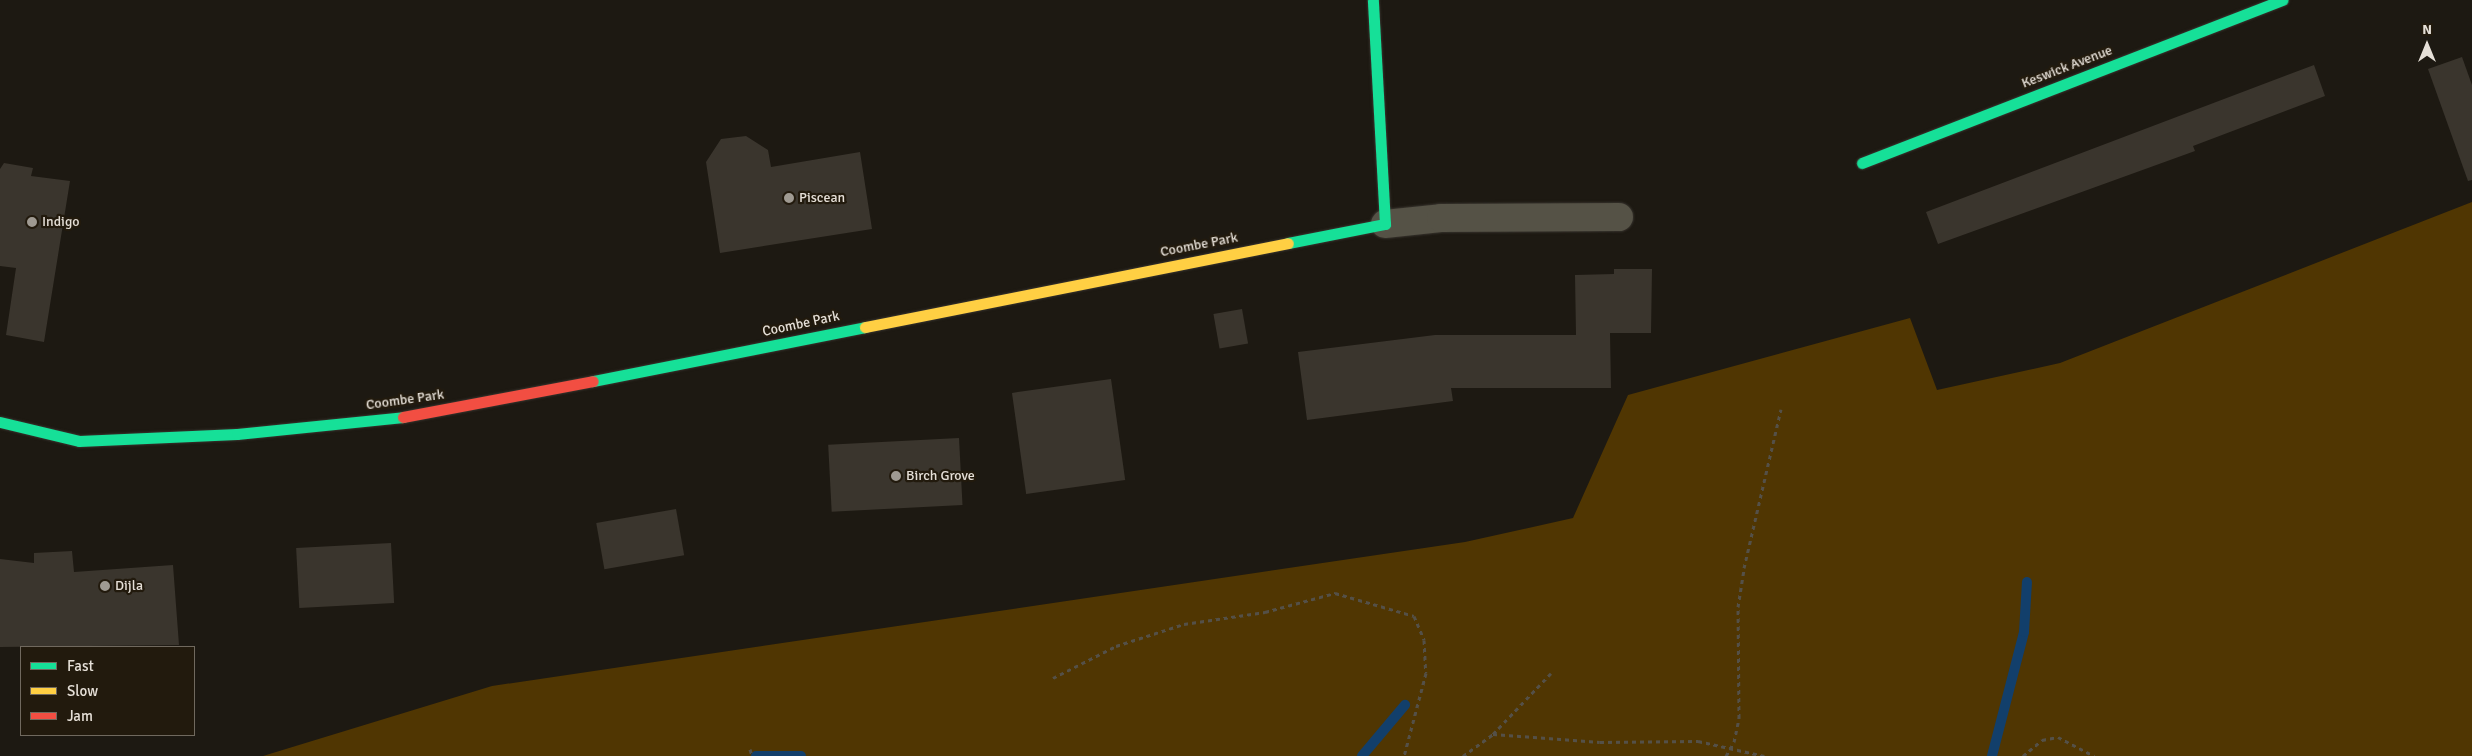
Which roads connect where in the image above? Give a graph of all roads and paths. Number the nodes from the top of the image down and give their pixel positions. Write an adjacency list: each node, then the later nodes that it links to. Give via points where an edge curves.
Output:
1 (1373, 0): 6 (street)
2 (2283, 0): 3 (street, Keswick Avenue)
3 (2255, 5): 4 (street, Keswick Avenue)
4 (1862, 163)
5 (1619, 217): 6 (street, via 1441,218)
6 (1385, 224): 8 (street, Coombe Park, via 415,416 236,434 79,441)
7 (1780, 409): 12 (path, via 1738,608 1739,718)
8 (0, 422)
9 (1551, 673): 11 (path)
10 (1053, 678): 15 (path, via 1116,646 1184,624 1265,612 1335,593 1414,616 1424,640 1426,673)
11 (1493, 734): 12 (path, via 1600,742 1698,741); 16 (path)
12 (1731, 747): 17 (path); 18 (path)
13 (750, 749): 14 (path)
14 (752, 756)
15 (1404, 756)
16 (1463, 756)
17 (1726, 756)
18 (1764, 756)
19 (2023, 756): 20 (path, via 2042,740 2058,737)
20 (2094, 756)

